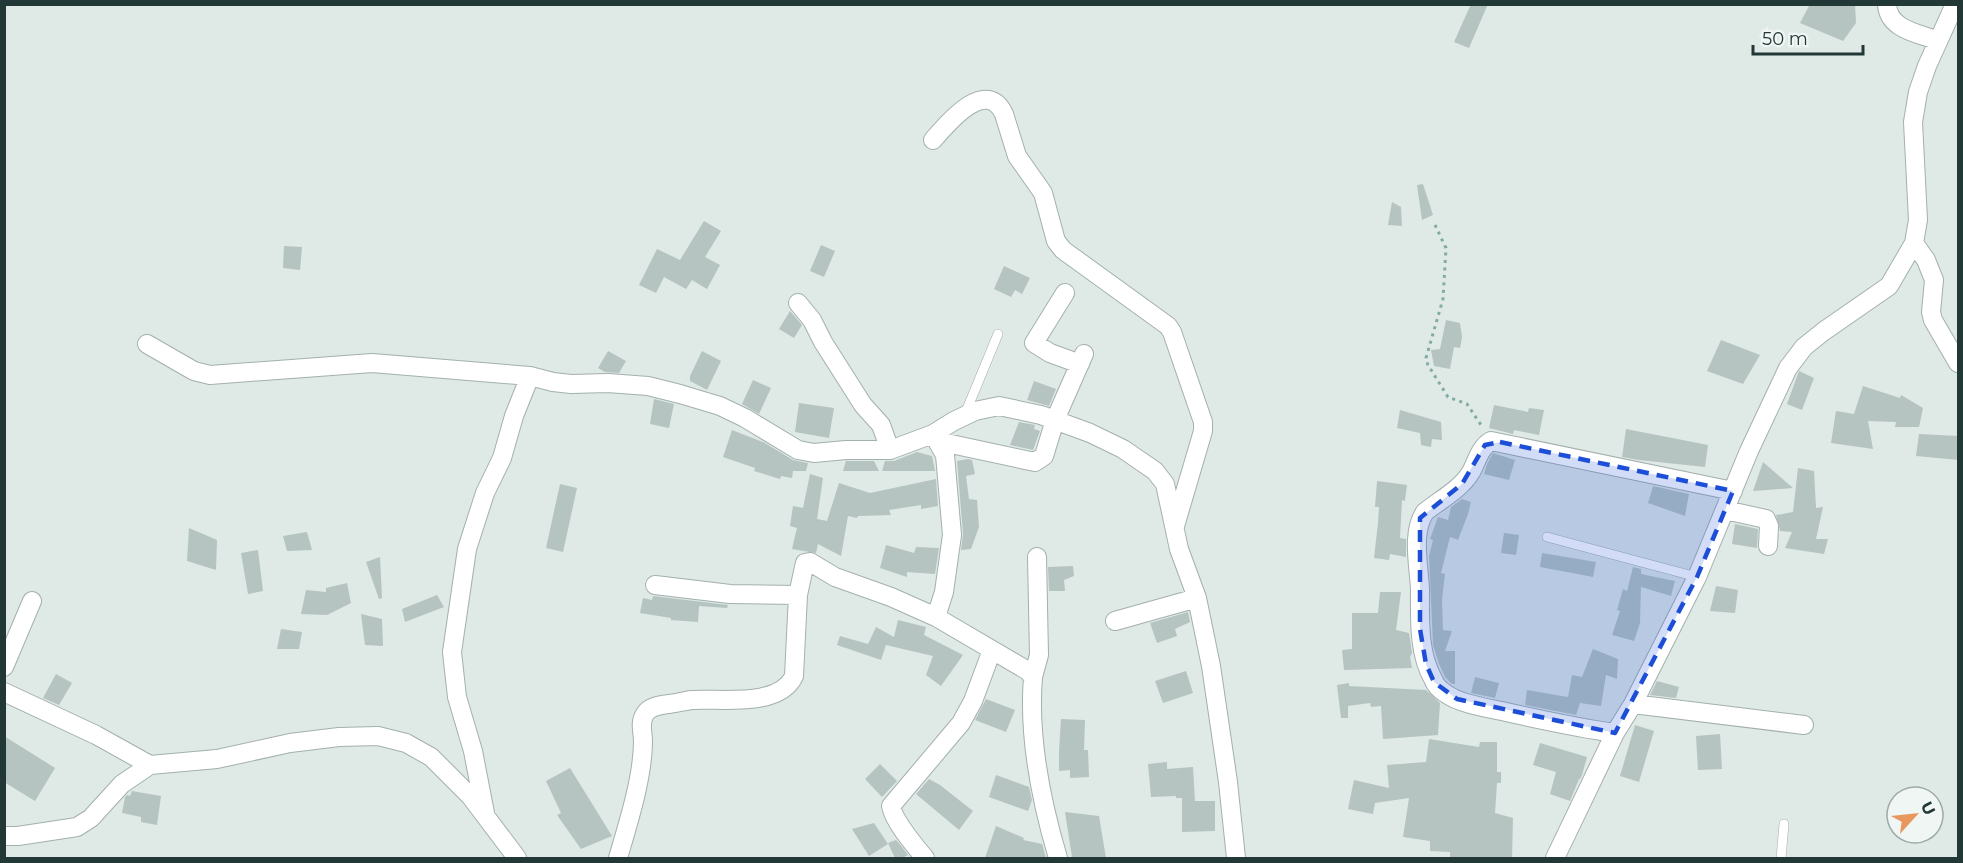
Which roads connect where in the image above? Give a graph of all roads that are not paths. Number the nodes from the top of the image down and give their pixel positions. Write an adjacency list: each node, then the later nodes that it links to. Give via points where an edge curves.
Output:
1 (1887, 4): 3 (street, via 1891,20 1900,27)
2 (1955, 4): 3 (street)
3 (1938, 41): 5 (street, via 1918,92 1913,122 1918,220)
4 (933, 140): 18 (street, via 966,106 995,102 1004,114 1021,163 1043,193 1056,241 1168,326 1203,422)
5 (1914, 243): 10 (street, via 1934,280 1932,317); 16 (street, via 1889,286 1804,347 1788,368)
6 (1065, 293): 13 (street, via 1034,343 1044,350 1082,359)
7 (798, 303): 15 (street, via 880,425)
8 (998, 334): 12 (lane)
9 (147, 344): 11 (street, via 194,371 210,375 372,363)
10 (1959, 363)
11 (530, 376): 15 (street, via 553,382 608,383 680,394 720,406 806,452); 37 (street, via 467,549 452,652 457,698 473,751)
12 (964, 416): 13 (street, via 999,406); 14 (street)
13 (1055, 420): 14 (street, via 1044,456 1035,462); 18 (street, via 1104,439 1155,471 1165,484)
14 (935, 438): 15 (street); 27 (street, via 945,455 952,535 944,592)
15 (890, 450)
16 (1733, 491): 17 (street); 35 (street, via 1491,441 1462,484 1420,518 1420,629 1426,664 1434,682 1457,699 1488,708)
17 (1725, 510): 20 (street, via 1766,519); 22 (street)
18 (1174, 527): 25 (street)
19 (1546, 537): 22 (lane)
20 (1768, 546)
21 (1037, 557): 31 (street, via 1039,655)
22 (1697, 577): 33 (street)
23 (655, 585): 24 (street, via 730,594)
24 (798, 595): 27 (street, via 805,563 810,562 835,577); 41 (street, via 794,676 790,683 769,696 692,700 658,706 645,714 640,770)
25 (1197, 598): 28 (street); 44 (street, via 1228,782)
26 (32, 601): 30 (street)
27 (936, 617): 29 (street)
28 (1115, 621)
29 (992, 650): 31 (street); 42 (street, via 961,723 891,806)
30 (4, 667)
31 (1033, 677): 43 (street, via 1035,750 1048,826)
32 (4, 692): 36 (street)
33 (1633, 704): 34 (street); 35 (street)
34 (1804, 725)
35 (1615, 733): 45 (street)
36 (150, 765): 37 (street, via 217,759 290,742 378,736 406,743 431,757); 39 (street, via 122,784 91,818 77,827)
37 (485, 813): 40 (street)
38 (1784, 824): 46 (lane)
39 (4, 836)
40 (517, 858)
41 (618, 858)
42 (925, 858)
43 (1058, 858)
44 (1236, 858)
45 (1555, 858)
46 (1781, 858)

